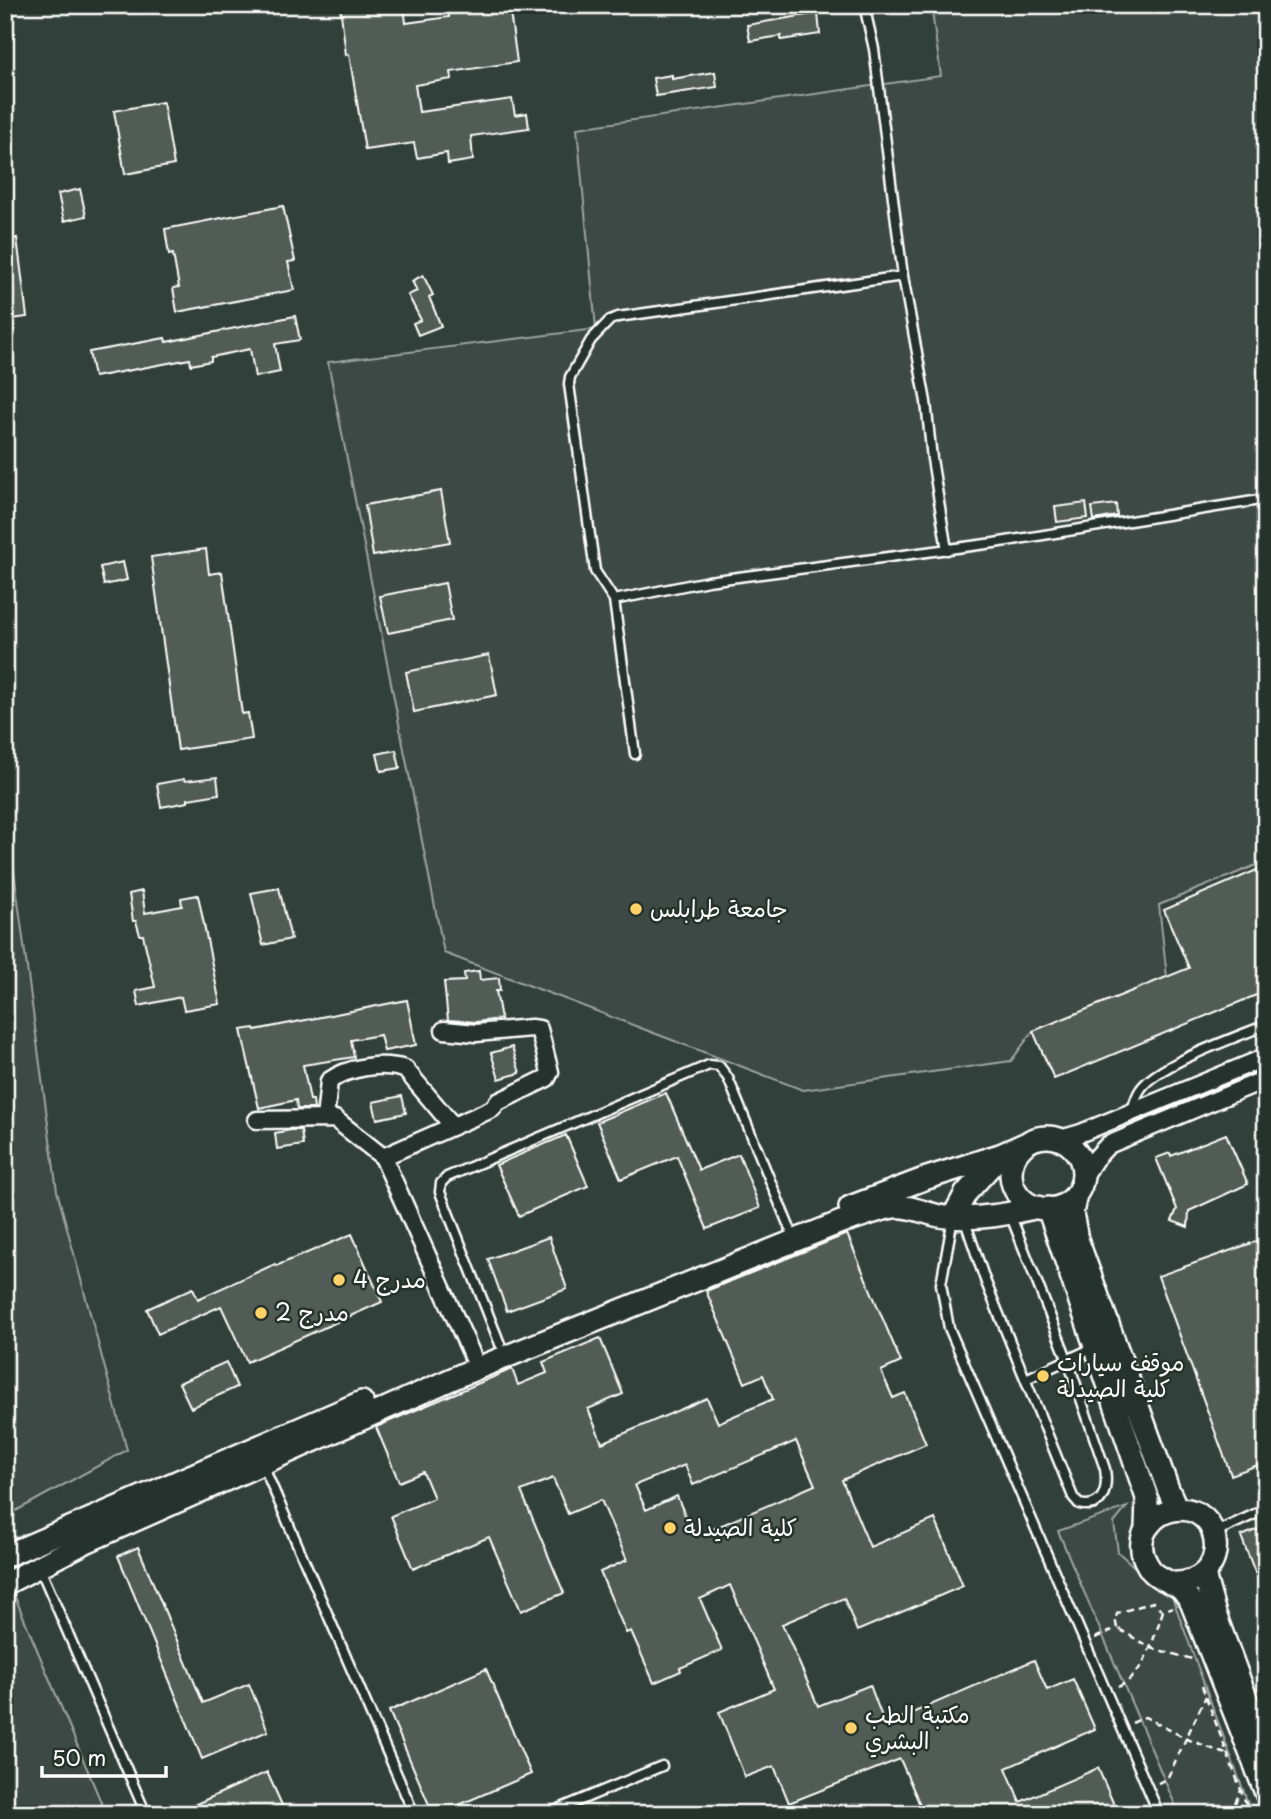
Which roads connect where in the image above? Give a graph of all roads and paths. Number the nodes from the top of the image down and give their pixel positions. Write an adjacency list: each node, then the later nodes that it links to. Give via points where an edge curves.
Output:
1 (864, 5): 2 (lane, via 874,49)
2 (903, 276): 4 (lane); 5 (lane, via 618,317 591,340 569,384 595,571)
3 (1266, 499): 4 (lane)
4 (947, 550): 5 (lane, via 708,581)
5 (614, 600): 6 (lane)
6 (635, 754)
7 (1266, 1025): 11 (lane, via 1187,1057 1153,1078 1141,1088)
8 (444, 1030): 14 (street, via 539,1029 550,1072 492,1109)
9 (1266, 1057): 11 (street)
10 (1266, 1079): 19 (street, via 1108,1145)
11 (1131, 1112): 15 (street)
12 (325, 1119): 13 (street); 14 (street, via 329,1081 339,1073 383,1065 405,1069); 18 (street, via 335,1119)
13 (257, 1120)
14 (453, 1126): 18 (street)
15 (1060, 1139): 16 (street); 19 (street, via 1074,1148 1082,1162)
16 (1029, 1142): 17 (street); 20 (street, via 1015,1158 1012,1179 1021,1197)
17 (1000, 1155): 22 (street, via 966,1193); 23 (street)
18 (383, 1157): 26 (street)
19 (1079, 1186): 20 (street, via 1068,1202); 30 (street, via 1072,1213 1077,1239)
20 (1043, 1208): 21 (street); 25 (street)
21 (1010, 1214): 22 (street); 27 (lane)
22 (958, 1218): 28 (lane); 29 (street, via 893,1207 841,1223 463,1374); 41 (lane, via 941,1284 949,1328)
23 (790, 1230): 24 (street); 24 (lane, via 728,1078 719,1066 709,1065 441,1183 440,1192)
24 (500, 1345): 26 (street)
25 (1094, 1347): 27 (lane); 32 (street, via 1147,1499)
26 (472, 1355): 34 (street)
27 (1068, 1361): 28 (lane); 28 (lane, via 1105,1469 1105,1493 1095,1504 1079,1504 1073,1497)
28 (1026, 1379)
29 (262, 1462): 35 (street); 56 (lane)
30 (1177, 1509): 32 (street, via 1154,1518); 33 (street, via 1199,1515)
31 (1266, 1509): 33 (lane)
32 (1146, 1528): 37 (street, via 1145,1562 1155,1575)
33 (1214, 1533): 36 (street, via 1215,1555)
34 (9, 1554): 35 (street)
35 (23, 1574): 55 (lane)
36 (1204, 1574): 37 (street, via 1188,1582); 49 (street)
37 (1170, 1583): 54 (street, via 1183,1590 1191,1602)
38 (1173, 1607): 39 (path)
39 (1163, 1611): 40 (path, via 1153,1602 1118,1614); 43 (path)
40 (1117, 1628): 41 (path); 43 (path)
41 (1085, 1643): 45 (lane)
42 (1187, 1646): 43 (path, via 1192,1659)
43 (1151, 1648): 45 (path, via 1129,1682)
44 (1201, 1684): 46 (path)
45 (1107, 1692): 47 (lane)
46 (1206, 1696): 48 (path); 50 (path)
47 (1122, 1727): 48 (path, via 1144,1717); 52 (lane)
48 (1187, 1739): 50 (path); 52 (path, via 1167,1779)
49 (1266, 1752)
50 (1228, 1755): 53 (path)
51 (662, 1766): 57 (lane)
52 (1148, 1787): 58 (lane)
53 (1241, 1790): 61 (path); 62 (path)
54 (1266, 1793)
55 (146, 1814)
56 (414, 1814)
57 (547, 1814)
58 (1159, 1814)
59 (1173, 1814): 60 (path, via 1183,1810)
60 (1189, 1814)
61 (1230, 1814)
62 (1250, 1814)

